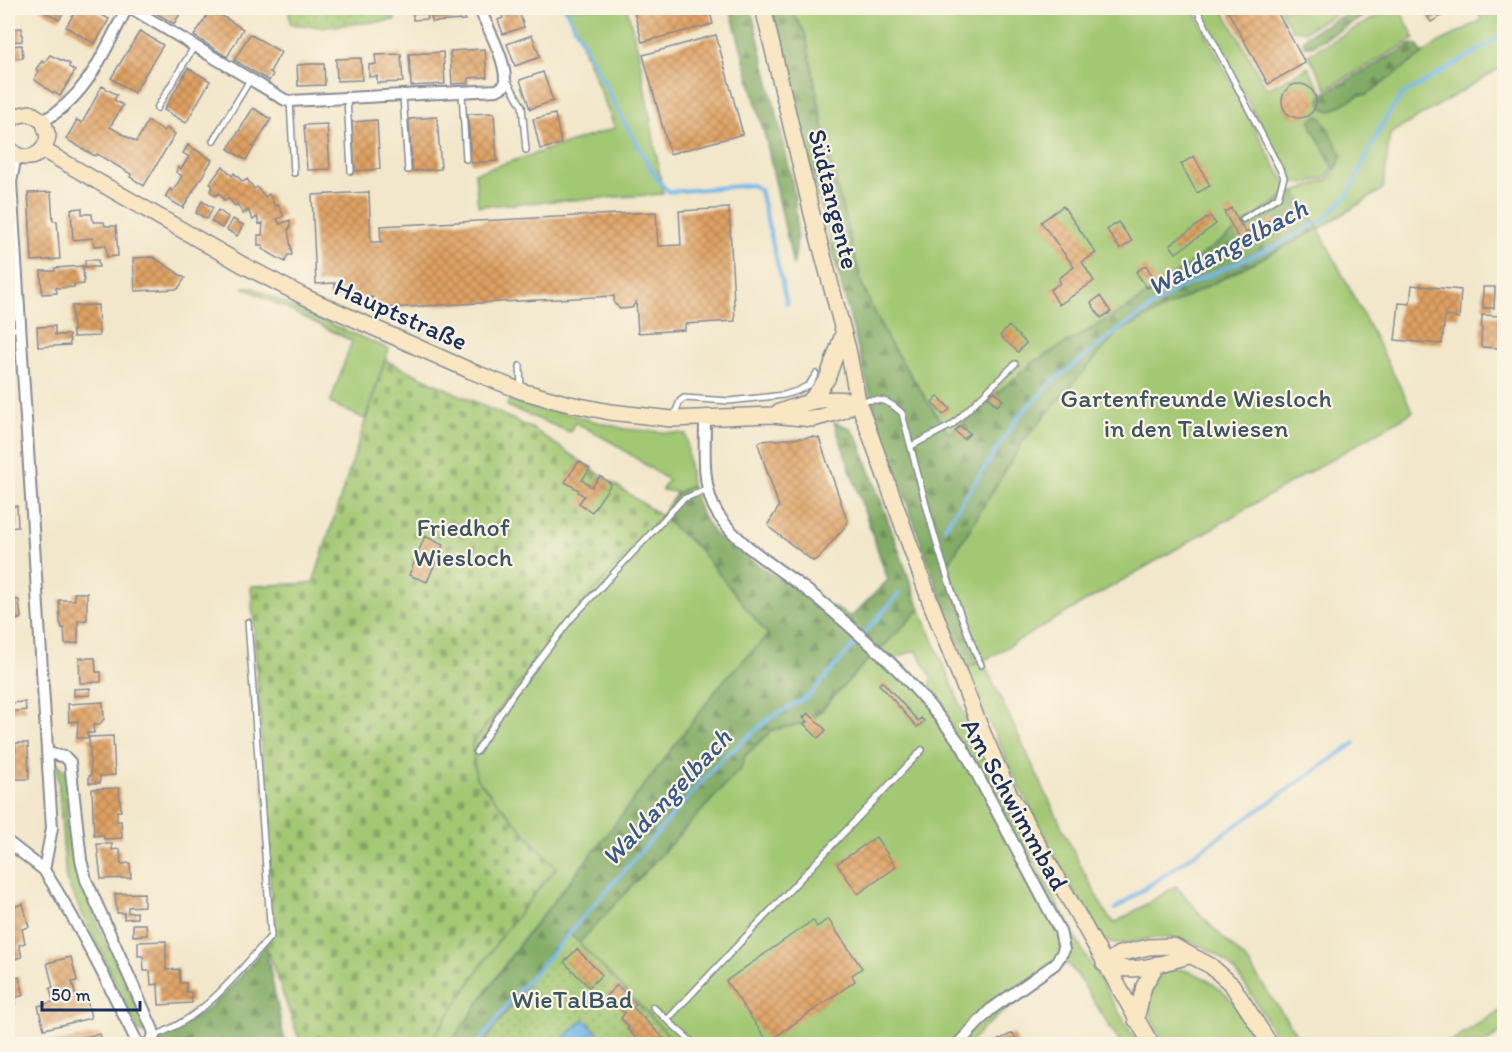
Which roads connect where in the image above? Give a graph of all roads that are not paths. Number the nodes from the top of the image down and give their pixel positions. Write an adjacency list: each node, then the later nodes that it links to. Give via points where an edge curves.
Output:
1 (129, 8): 5 (street); 13 (street, via 74,99)
2 (479, 8): 6 (street)
3 (763, 8): 27 (main road, Südtangente)
4 (1196, 8): 23 (lane, via 1284,177 1278,197)
5 (194, 47): 7 (street); 12 (lane)
6 (506, 79): 8 (street, via 504,86 496,90); 17 (lane, via 522,106)
7 (250, 80): 11 (street); 15 (lane)
8 (462, 93): 9 (street); 19 (lane)
9 (403, 96): 10 (street); 20 (lane)
10 (347, 99): 11 (street); 21 (lane)
11 (290, 102): 22 (lane)
12 (157, 108)
13 (43, 121): 14 (main road, via 25,113); 16 (main road, via 48,136)
14 (8, 123)
15 (213, 141)
16 (43, 150): 18 (main road, via 27,158); 31 (main road, Hauptstraße, via 305,297)
17 (526, 150)
18 (12, 151): 24 (street)
19 (466, 159)
20 (408, 170)
21 (351, 171)
22 (294, 173)
23 (1243, 219)
24 (13, 292): 26 (street)
25 (8, 329): 26 (lane)
26 (20, 329): 43 (street)
27 (843, 334): 32 (main road, via 827,379); 33 (main road, Südtangente)
28 (1015, 364): 37 (lane, via 952,425)
29 (520, 366): 31 (lane)
30 (816, 374): 35 (lane, via 809,385 784,395 729,401 684,398)
31 (521, 391): 35 (main road, Hauptstraße, via 610,412)
32 (810, 401): 33 (main road, Hauptstraße); 34 (main road, Hauptstraße)
33 (858, 401): 34 (main road, Hauptstraße, via 842,411 813,419); 37 (lane, via 881,399 893,404 902,413); 47 (main road, Südtangente, via 930,602 979,724 1023,818)
34 (772, 415): 36 (main road, Hauptstraße)
35 (672, 419): 36 (main road, Hauptstraße)
36 (705, 419): 38 (street, Am Schwimmbad)
37 (911, 446): 40 (lane, via 939,554)
38 (708, 489): 42 (lane, via 683,499 570,619 513,694); 55 (street, Am Schwimmbad, via 724,523 871,645 914,687 962,746 1063,940 1064,950 1055,964 990,1010)
39 (248, 622): 52 (lane, via 271,936 201,1011)
40 (981, 665)
41 (922, 750): 50 (lane)
42 (476, 752)
43 (48, 753): 45 (street, via 52,828); 52 (street, via 70,762 86,880 153,1030)
44 (8, 842): 45 (street)
45 (44, 870): 53 (street, via 76,921)
46 (1189, 956): 47 (main road, via 1173,946 1149,947 1119,954); 48 (main road); 57 (main road, via 1210,966 1232,985)
47 (1104, 964): 48 (main road, via 1125,970); 51 (main road, Südtangente)
48 (1157, 964): 51 (main road, via 1144,986)
49 (653, 1007): 50 (lane)
50 (668, 1019): 54 (lane)
51 (1136, 1020): 56 (main road, Südtangente)
52 (151, 1040)
53 (138, 1044)
54 (694, 1044)
55 (958, 1044)
56 (1151, 1044)
57 (1270, 1044)

